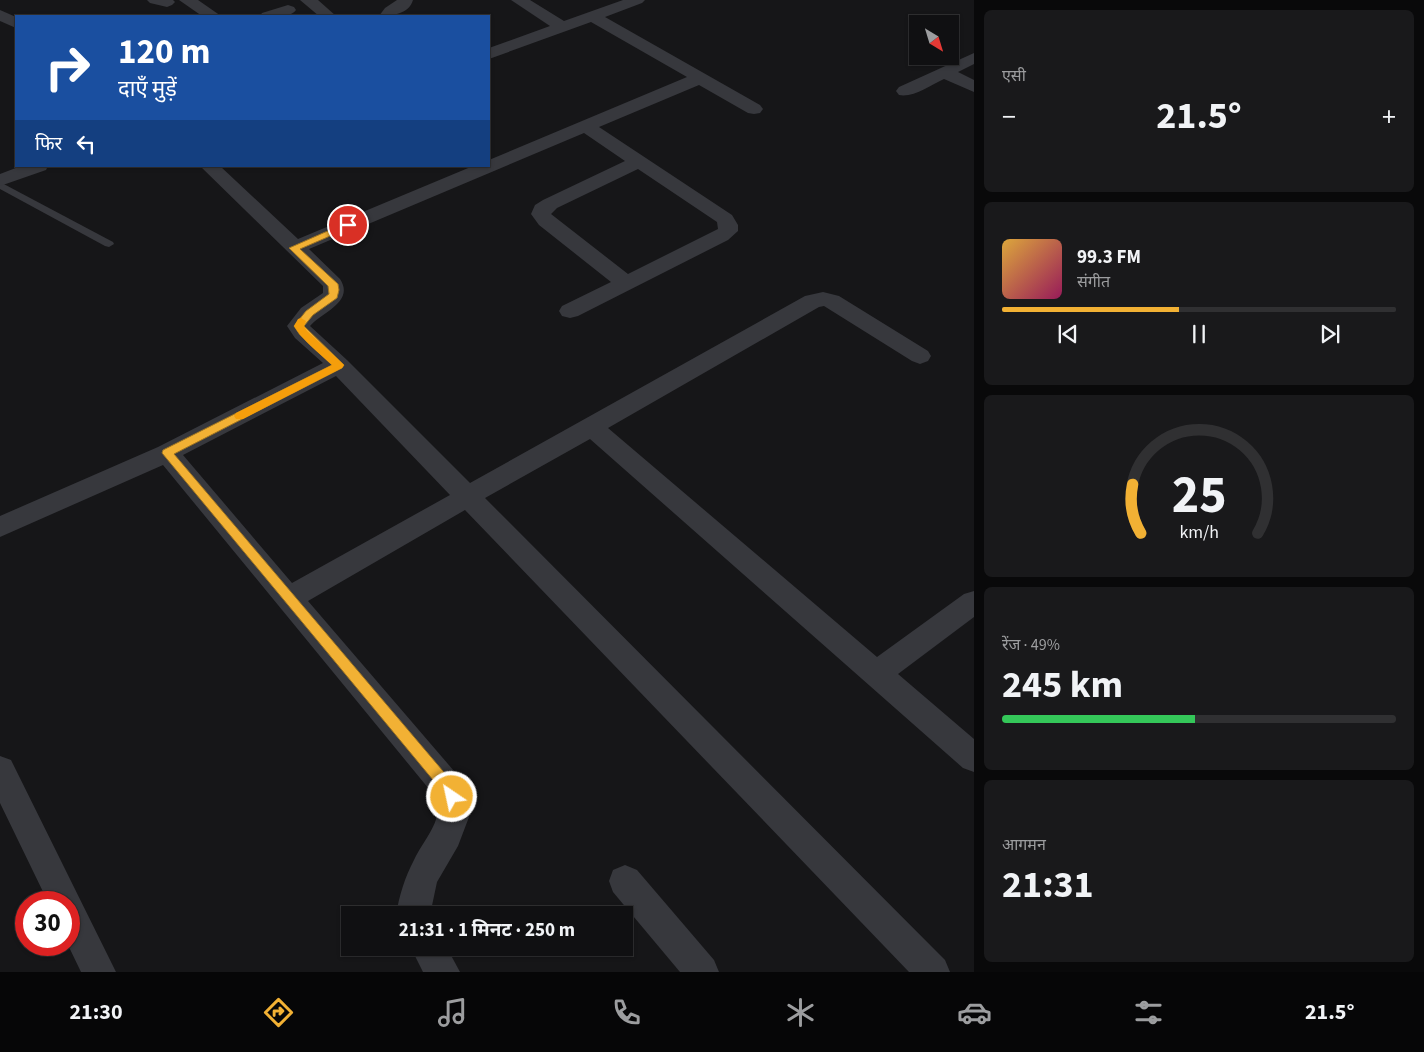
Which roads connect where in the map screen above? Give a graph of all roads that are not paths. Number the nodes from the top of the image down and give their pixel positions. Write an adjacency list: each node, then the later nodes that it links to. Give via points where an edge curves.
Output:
1 (187, 0): 8 (street)
2 (308, 0): 10 (street)
3 (405, 0): 11 (street)
4 (519, 0): 14 (street)
5 (633, 0): 12 (street)
6 (288, 10): 9 (street)
7 (0, 15): 13 (street)
8 (211, 15)
9 (271, 15)
10 (327, 15)
11 (387, 15)
12 (592, 16): 14 (street); 18 (street)
13 (15, 22)
14 (563, 27): 15 (street)
15 (490, 54)
16 (974, 58): 17 (street)
17 (944, 72): 19 (street); 20 (street)
18 (700, 78): 21 (street); 22 (street)
19 (974, 87)
20 (905, 92)
21 (754, 110)
22 (585, 126): 23 (street); 24 (street)
23 (638, 162): 32 (street, via 550,204 542,209 541,214); 32 (street, via 725,219 728,231)
24 (490, 166)
25 (36, 167): 28 (street)
26 (210, 167): 31 (street)
27 (487, 167): 31 (street)
28 (0, 180)
29 (0, 185): 30 (lane)
30 (109, 244)
31 (294, 248): 35 (street, via 333,284 334,290 334,296 309,313 298,326)
32 (626, 283): 33 (street)
33 (570, 311)
34 (920, 356): 36 (street, via 831,301 813,301)
35 (339, 365): 37 (street); 38 (street)
36 (592, 427): 38 (street); 42 (street)
37 (167, 453): 39 (street); 40 (street)
38 (465, 496): 40 (street); 53 (street)
39 (0, 527)
40 (289, 598): 47 (street, via 443,781 452,797 454,816 426,870)
41 (974, 602): 42 (street)
42 (877, 674): 43 (street)
43 (974, 758)
44 (0, 770): 46 (street)
45 (625, 881): 52 (street)
46 (60, 891)
47 (414, 906)
48 (80, 933): 50 (street)
49 (433, 956): 51 (street)
50 (99, 972)
51 (443, 972)
52 (702, 972)
53 (933, 972)

